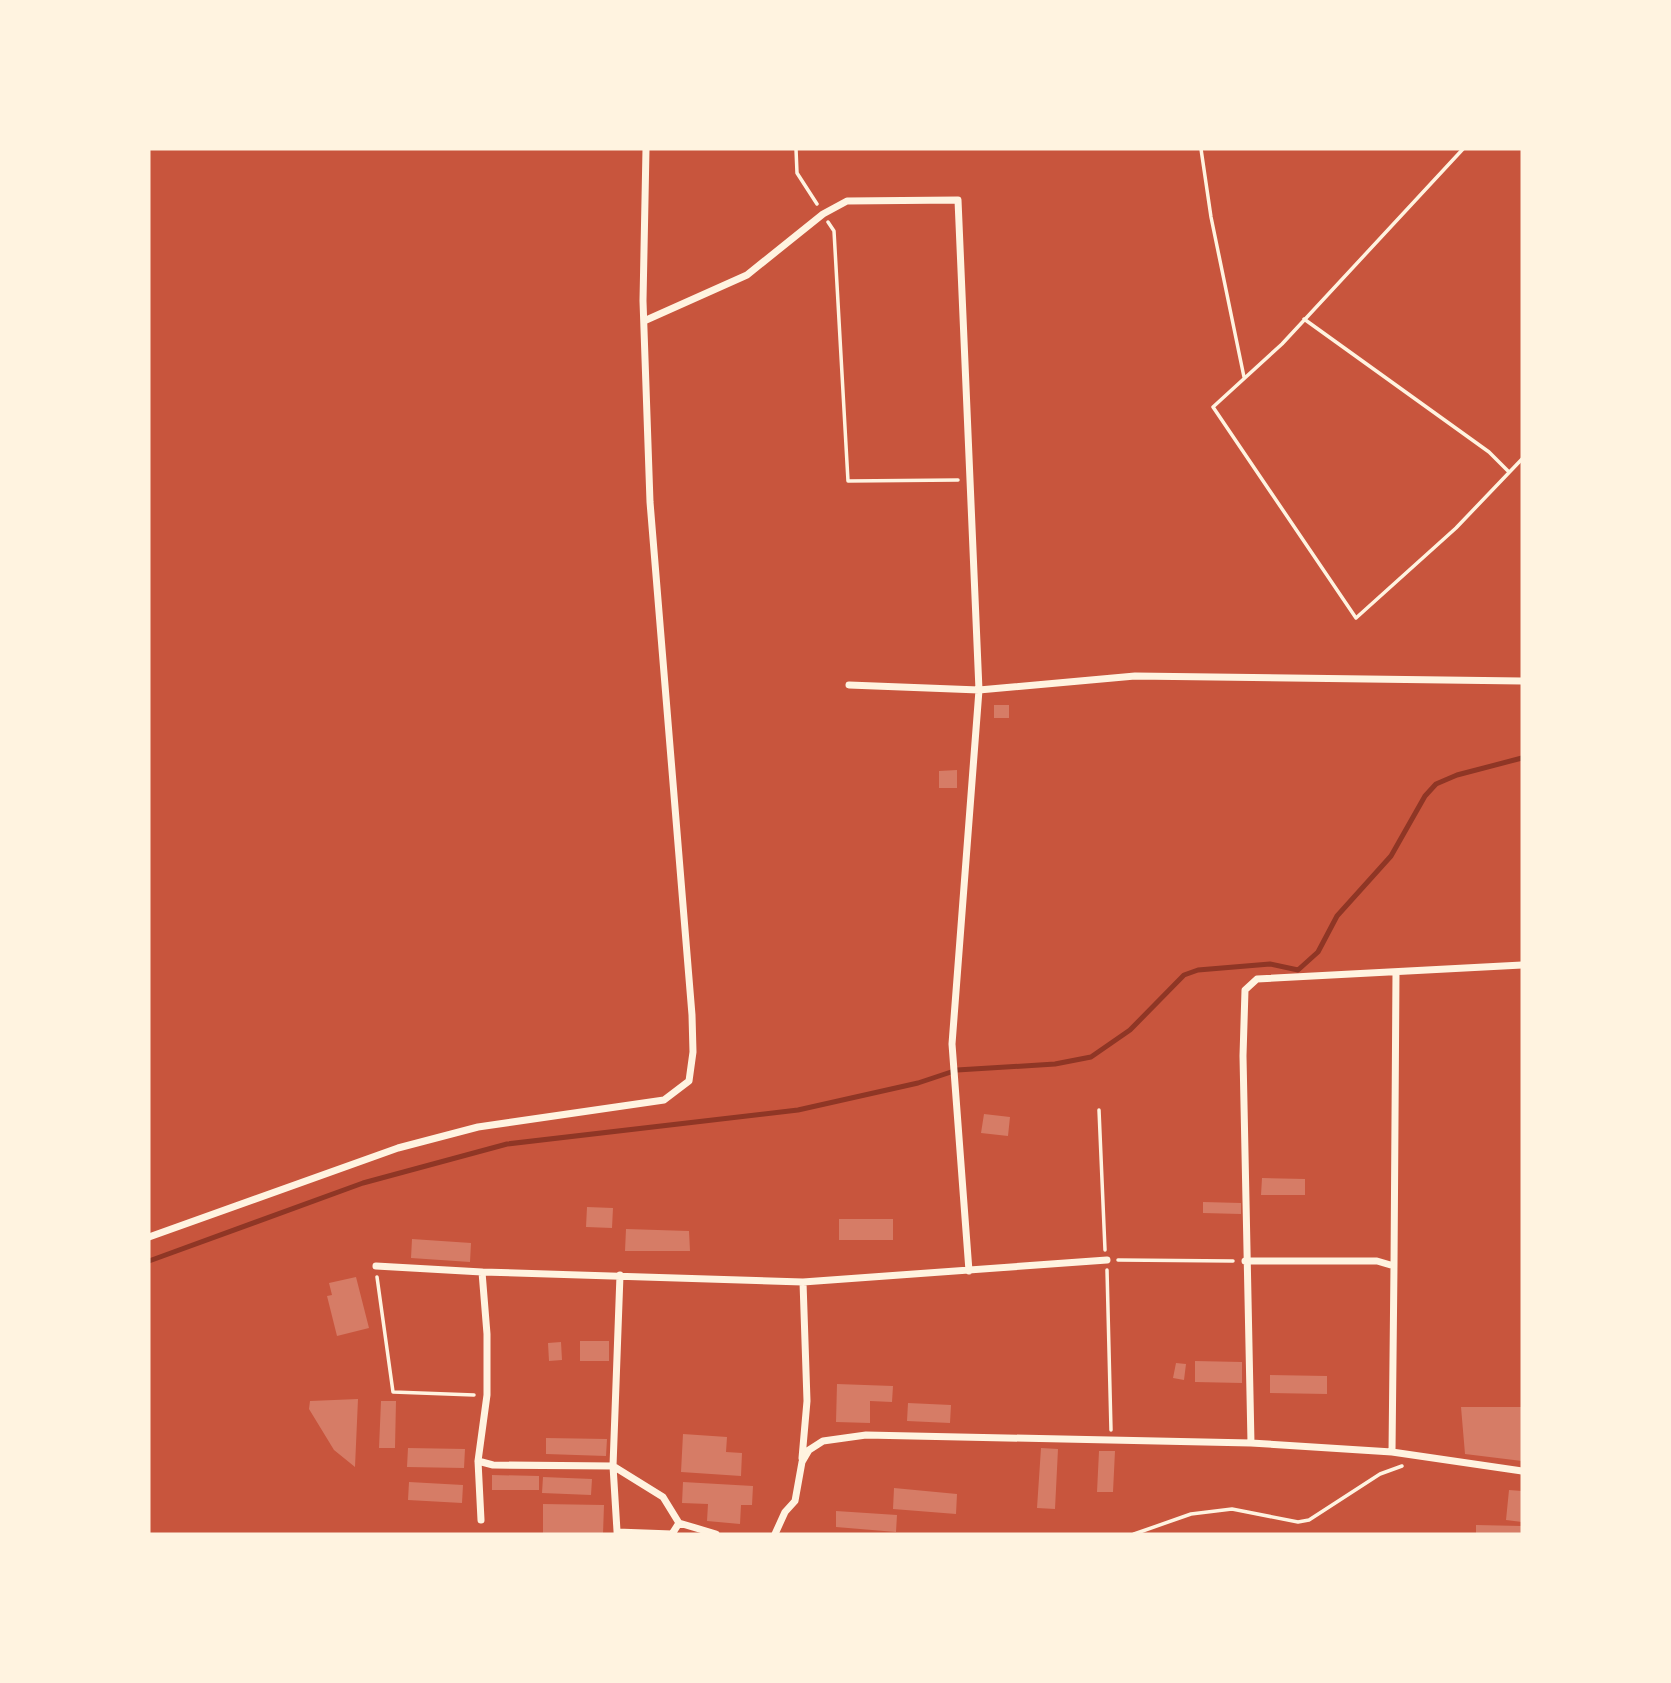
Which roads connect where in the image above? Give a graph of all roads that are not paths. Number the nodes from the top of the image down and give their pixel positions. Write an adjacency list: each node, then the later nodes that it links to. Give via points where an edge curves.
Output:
1 (646, 149): 2 (street)
2 (644, 321): 5 (street, via 747,275 846,201 958,200); 8 (street, via 650,502 692,1015 689,1081 664,1100 478,1127 398,1148)
3 (1522, 681): 5 (street, via 1135,676)
4 (849, 685): 5 (street)
5 (979, 690): 13 (street, via 953,1058)
6 (1522, 965): 7 (street)
7 (1396, 972): 10 (street, via 1257,979 1245,990); 12 (street)
8 (149, 1237)
9 (1107, 1260): 13 (street)
10 (1245, 1261): 12 (street, via 1377,1261); 17 (street)
11 (376, 1266): 14 (street)
12 (1394, 1266): 18 (street)
13 (969, 1271): 16 (street)
14 (482, 1272): 15 (street); 19 (street, via 487,1395)
15 (620, 1275): 16 (street); 21 (street)
16 (803, 1282): 20 (street, via 807,1402)
17 (1251, 1443): 18 (street); 20 (street, via 866,1435 819,1443)
18 (1392, 1452): 22 (street)
19 (478, 1461): 21 (street); 23 (street)
20 (802, 1462): 27 (street, via 795,1502)
21 (613, 1466): 24 (street, via 663,1497); 25 (street)
22 (1522, 1471)
23 (481, 1520)
24 (679, 1524): 25 (street, via 672,1534); 26 (street)
25 (617, 1533)
26 (716, 1534)
27 (775, 1534)

